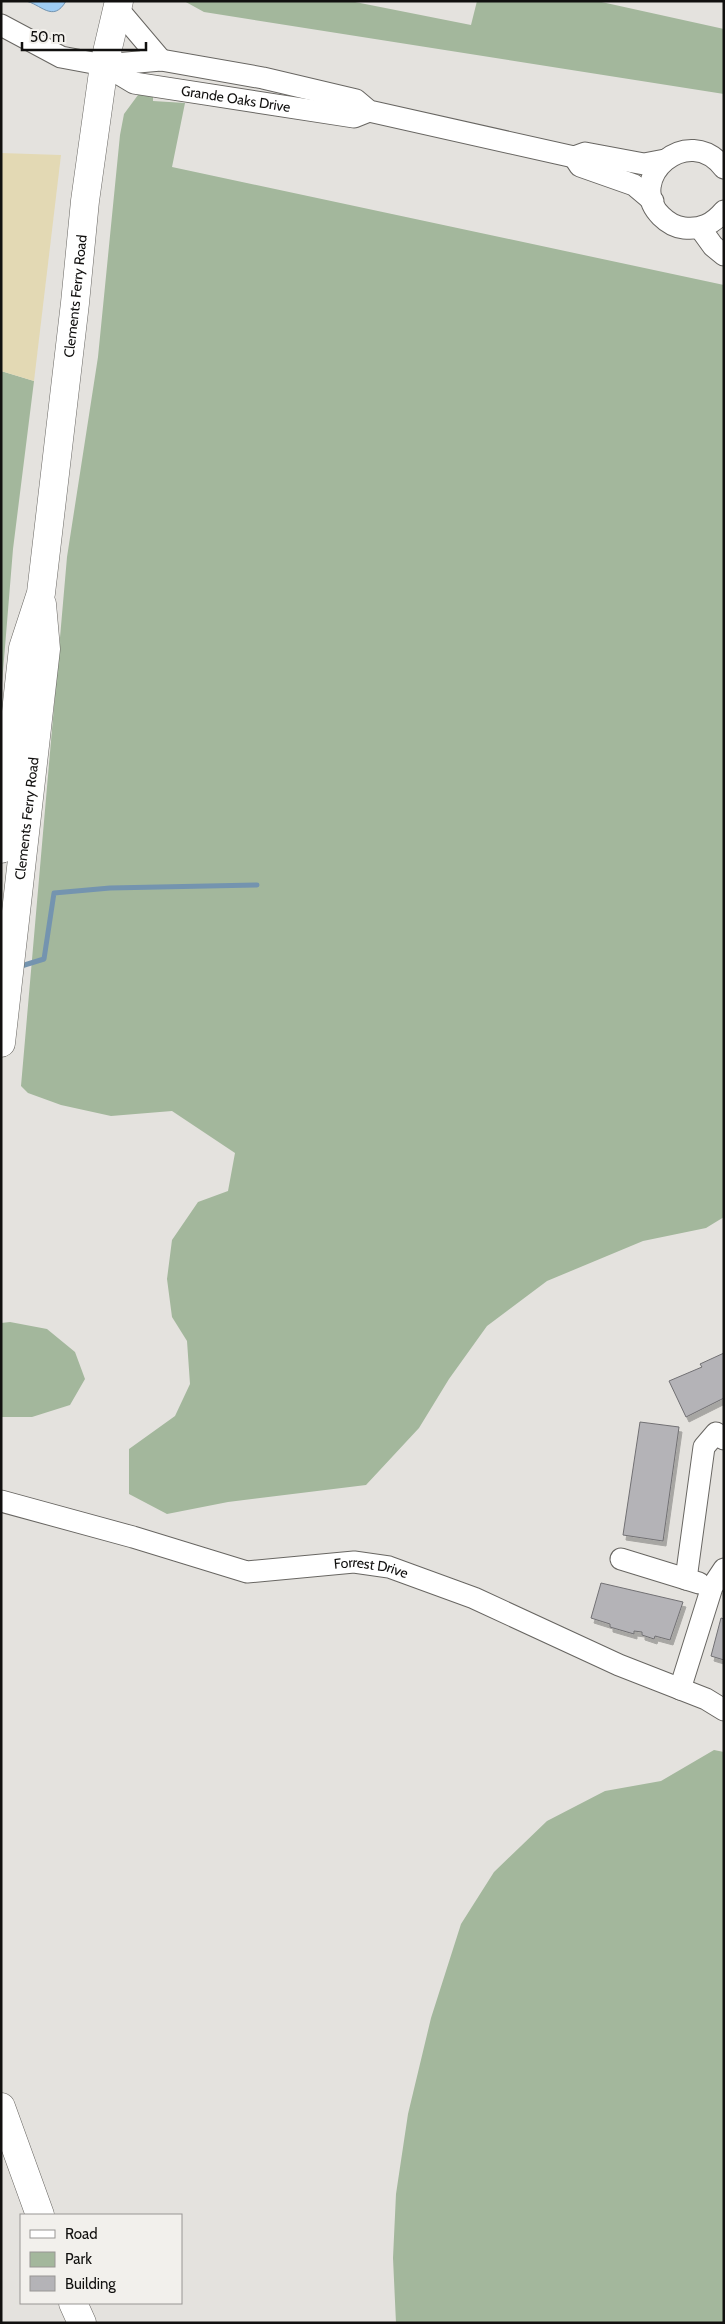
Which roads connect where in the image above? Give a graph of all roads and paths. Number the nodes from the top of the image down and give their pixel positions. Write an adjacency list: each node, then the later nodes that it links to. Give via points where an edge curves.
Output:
1 (118, 5): 3 (street); 4 (main road, Clements Ferry Road)
2 (1, 25): 4 (street, via 61,57)
3 (161, 60): 4 (street, Grande Oaks Drive); 5 (street, Grande Oaks Drive, via 263,78 356,100)
4 (104, 65): 5 (street, Grande Oaks Drive, via 134,83 354,118); 13 (main road, Clements Ferry Road)
5 (369, 111): 6 (street, Grande Oaks Drive)
6 (574, 157): 7 (street, Grande Oaks Drive, via 585,153 644,164); 9 (street, Grande Oaks Drive, via 580,166 634,185)
7 (665, 160): 8 (street, Grande Oaks Drive, via 682,151 695,150 708,154); 9 (street, via 653,175)
8 (724, 168)
9 (653, 202): 11 (street, Grande Oaks Drive, via 668,223 680,228)
10 (723, 212): 11 (street, via 718,219)
11 (700, 228): 12 (street)
12 (724, 255)
13 (40, 593): 14 (main road, Clements Ferry Road, via 23,648); 15 (main road, Clements Ferry Road, via 46,650)
14 (1, 849)
15 (1, 1042)
16 (721, 1434): 20 (street, via 704,1447)
17 (1, 1501): 22 (street, Forrest Drive, via 247,1572 354,1562 389,1567 474,1598 619,1666)
18 (621, 1559): 20 (street)
19 (724, 1569): 21 (street)
20 (686, 1579): 21 (street)
21 (718, 1589): 22 (street)
22 (680, 1689): 23 (street, Forrest Drive)
23 (724, 1710)
24 (1, 2107): 25 (main road)
25 (40, 2214)
26 (73, 2304): 27 (main road)
27 (82, 2323)

